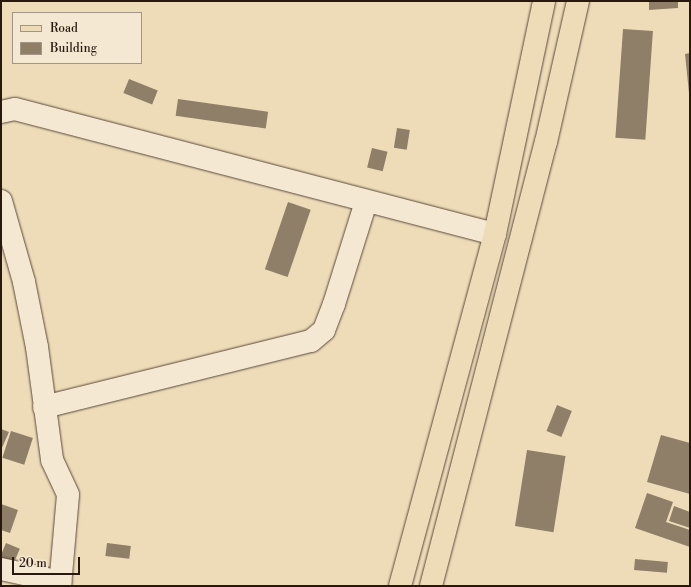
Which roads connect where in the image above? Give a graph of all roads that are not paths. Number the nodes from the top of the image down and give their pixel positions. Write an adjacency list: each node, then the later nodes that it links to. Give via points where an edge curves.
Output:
1 (544, 1): 6 (main road)
2 (578, 1): 11 (main road, via 546,142)
3 (1, 112): 5 (street, via 15,109)
4 (1, 202): 7 (street, via 24,282 37,347)
5 (366, 202): 6 (street); 7 (street, via 332,310 324,330 311,341)
6 (495, 234): 10 (main road)
7 (44, 407): 9 (street, via 52,460 68,495)
8 (1, 569): 9 (street)
9 (60, 584)
10 (400, 586)
11 (431, 586)

